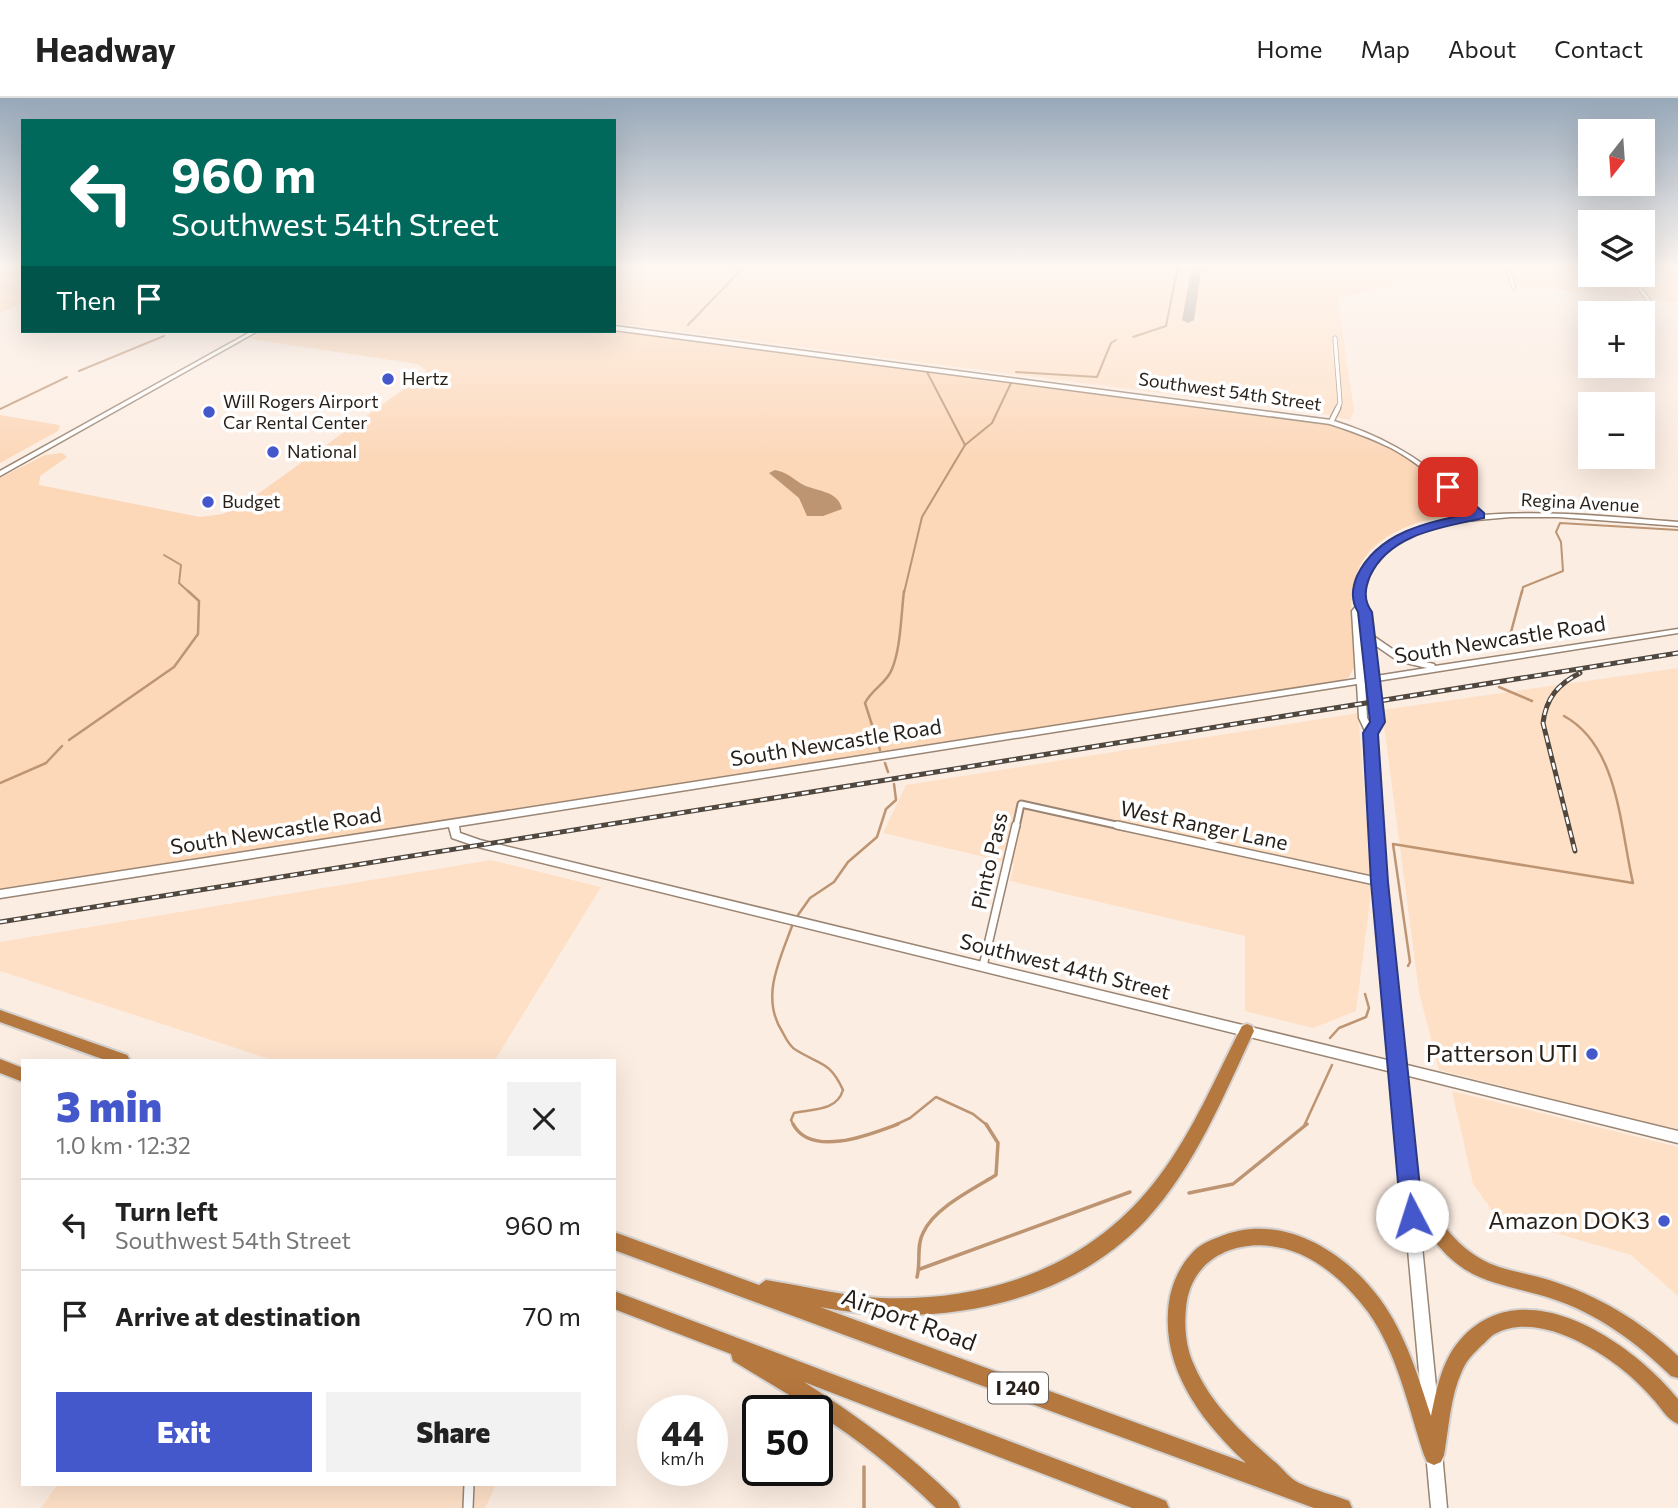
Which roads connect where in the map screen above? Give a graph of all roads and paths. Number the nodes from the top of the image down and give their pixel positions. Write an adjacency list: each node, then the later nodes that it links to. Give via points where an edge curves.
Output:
1 (643, 332): 4 (main road, Southwest 54th Street)
2 (251, 333): 5 (main road)
3 (1335, 338): 4 (street, via 1340,403)
4 (1331, 422): 6 (main road, Southwest 54th Street, via 1405,450)
5 (0, 474)
6 (1480, 515): 7 (main road, Regina Avenue); 8 (main road, Regina Avenue, via 1428,526 1388,545 1363,574)
7 (1678, 524)
8 (1361, 606): 10 (main road); 13 (main road, Regina Avenue, via 1356,611)
9 (1678, 631): 11 (main road, South Newcastle Road)
10 (1368, 636): 11 (main road, via 1401,659); 12 (main road)
11 (1453, 667): 12 (main road, South Newcastle Road)
12 (1373, 679): 13 (main road, South Newcastle Road); 14 (main road, via 1377,722)
13 (1360, 681): 14 (main road, Regina Avenue, via 1363,718); 16 (main road, South Newcastle Road)
14 (1370, 733): 19 (main road)
15 (1021, 804): 19 (street, West Ranger Lane); 21 (street, Pinto Pass)
16 (483, 818): 17 (main road, South Newcastle Road); 18 (main road, via 467,832)
17 (453, 823): 18 (main road, Southwest 44th Street, via 456,835); 20 (main road, South Newcastle Road)
18 (478, 844): 21 (main road, Southwest 44th Street)
19 (1380, 882): 26 (main road)
20 (0, 894)
21 (983, 966): 23 (main road, Southwest 44th Street)
22 (0, 1016): 24 (highway)
23 (1247, 1031): 26 (main road, Southwest 44th Street); 31 (highway, via 1186,1148 1146,1207 1104,1246 1051,1278 985,1299 915,1307 878,1307)
24 (119, 1059)
25 (0, 1066): 27 (highway)
26 (1399, 1068): 28 (main road, Southwest 44th Street); 29 (main road)
27 (21, 1074)
28 (1678, 1138)
29 (1409, 1189): 34 (highway, via 1441,1236 1467,1261 1592,1306 1630,1329); 36 (main road)
30 (616, 1242): 31 (highway, Airport Road / I 240)
31 (745, 1287): 38 (highway, Airport Road / I 240)
32 (616, 1301): 33 (highway)
33 (713, 1338): 41 (highway, via 860,1427); 42 (highway)
34 (1678, 1369)
35 (1678, 1414): 36 (highway, via 1650,1380 1610,1346 1564,1325 1507,1322 1477,1336 1453,1368)
36 (1434, 1455): 38 (highway, via 1400,1353 1358,1286 1336,1265 1299,1244 1260,1235 1240,1237 1214,1247 1194,1264 1178,1299 1177,1337 1188,1374 1215,1418); 39 (main road)
37 (469, 1486): 40 (street)
38 (1292, 1490): 43 (highway, Airport Road / I 240)
39 (1439, 1504)
40 (468, 1508)
41 (950, 1508)
42 (1160, 1508)
43 (1342, 1508)

